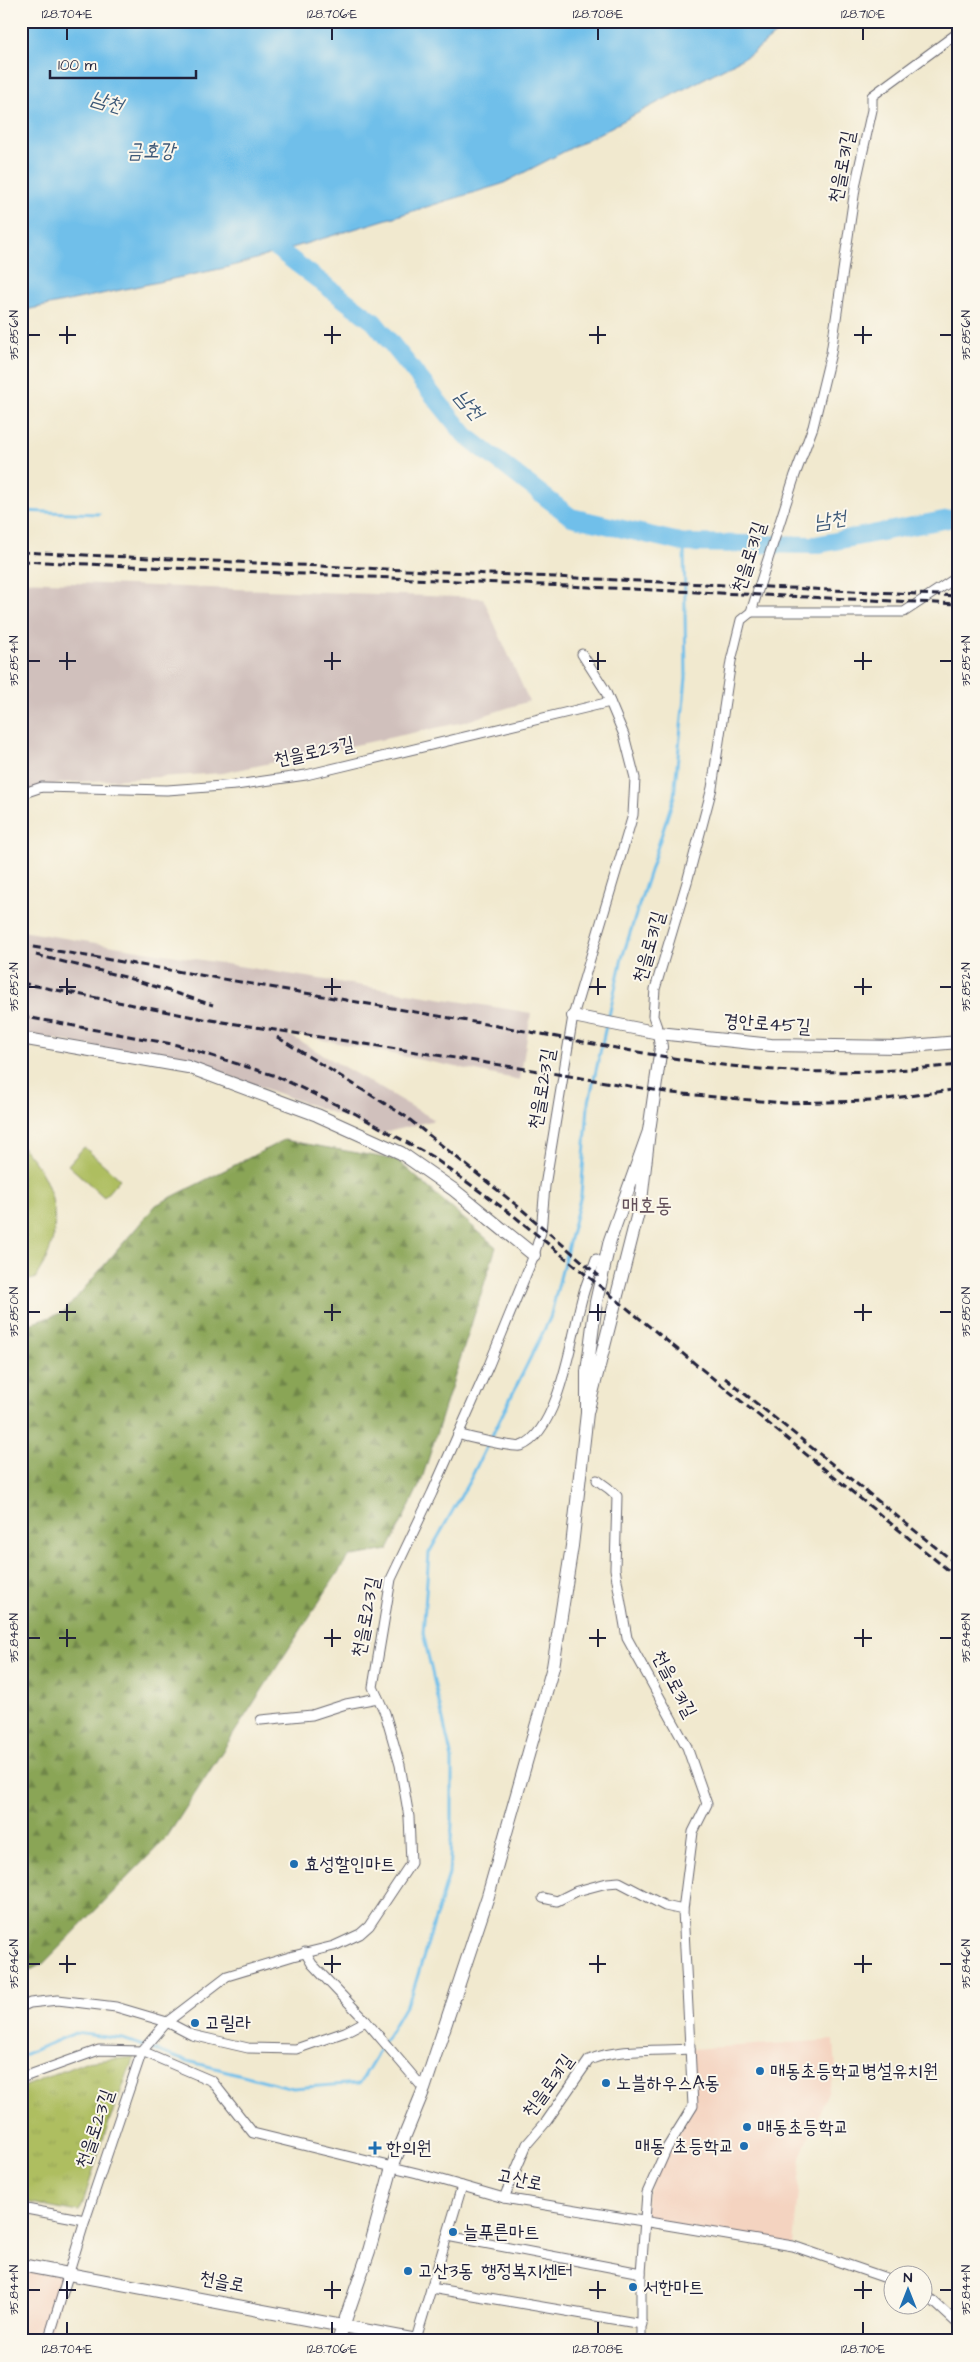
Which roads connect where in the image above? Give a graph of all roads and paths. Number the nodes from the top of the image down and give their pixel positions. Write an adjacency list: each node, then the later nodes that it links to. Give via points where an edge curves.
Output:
1 (959, 32): 3 (street, 천을로31길, via 872,96 831,353 813,427)
2 (959, 576): 3 (street, via 904,612)
3 (751, 612): 8 (street, 천을로31길, via 741,620 731,660 712,788 655,989 653,1016)
4 (582, 654): 5 (street, 천을로23길)
5 (610, 702): 6 (street, 천을로23길, via 306,775 167,790 42,787); 7 (street, 천을로23길, via 624,735 635,778 633,815)
6 (21, 794)
7 (580, 1016): 8 (street, 경안로45길); 12 (street, 천을로23길, via 545,1186 541,1232)
8 (659, 1032): 10 (street, 경안로45길, via 780,1046 899,1047); 11 (street, 천을로31길, via 661,1047)
9 (21, 1038): 12 (street, via 188,1067 317,1115 401,1153 454,1190)
10 (959, 1042)
11 (649, 1131): 14 (street, via 641,1201); 14 (street, via 603,1268 590,1336)
12 (534, 1255): 15 (street, 천을로23길)
13 (596, 1259): 15 (street, via 583,1295 560,1386 546,1423 536,1438 519,1447)
14 (587, 1413): 28 (street, via 572,1546 553,1667 488,1896)
15 (458, 1434): 17 (street, 천을로23길, via 391,1579 373,1687)
16 (596, 1480): 20 (street, 천을로31길, via 617,1496 615,1569 627,1638 687,1748 707,1804 693,1832)
17 (378, 1698): 18 (street, via 312,1715); 21 (street, 천을로23길, via 400,1765 409,1817 411,1864 369,1926 360,1934 334,1946)
18 (261, 1720)
19 (543, 1898): 20 (street, via 557,1901 577,1891 620,1882 665,1906)
20 (683, 1910): 25 (street, 천을로31길)
21 (304, 1952): 23 (street); 24 (street, 천을로23길, via 227,1976)
22 (21, 2007): 24 (street, via 58,2000 116,2007)
23 (366, 2021): 24 (street, via 346,2032 296,2050 248,2048 216,2042); 28 (street)
24 (167, 2022): 26 (street, 천을로23길)
25 (690, 2049): 31 (street, 천을로31길, via 615,2054 589,2060 527,2144); 34 (street, 천을로31길, via 693,2106 667,2148 646,2193)
26 (142, 2051): 27 (street, via 99,2050); 29 (street, 고산로, via 212,2081 253,2133); 33 (street, 천을로23길)
27 (21, 2078)
28 (424, 2089): 29 (street)
29 (392, 2167): 30 (street, 고산로); 44 (street, via 369,2251)
30 (462, 2186): 31 (street, 고산로); 35 (street, 천을로)
31 (504, 2198): 34 (street, 고산로)
32 (21, 2208): 33 (street)
33 (85, 2220): 37 (street, 천을로23길)
34 (644, 2222): 38 (street, 천을로31길); 39 (street, 고산로, via 794,2246)
35 (447, 2236): 38 (street); 40 (street, 천을로)
36 (21, 2265): 37 (street, 천을로)
37 (69, 2272): 44 (street, 천을로); 46 (street, 천을로23길)
38 (641, 2272): 42 (street, 천을로31길)
39 (882, 2277)
40 (431, 2288): 42 (street); 45 (street, 천을로)
41 (932, 2300): 43 (street)
42 (642, 2324): 48 (street, 천을로31길)
43 (959, 2324)
44 (342, 2326): 45 (street, 천을로); 47 (street)
45 (419, 2340)
46 (48, 2341)
47 (338, 2341)
48 (641, 2341)

